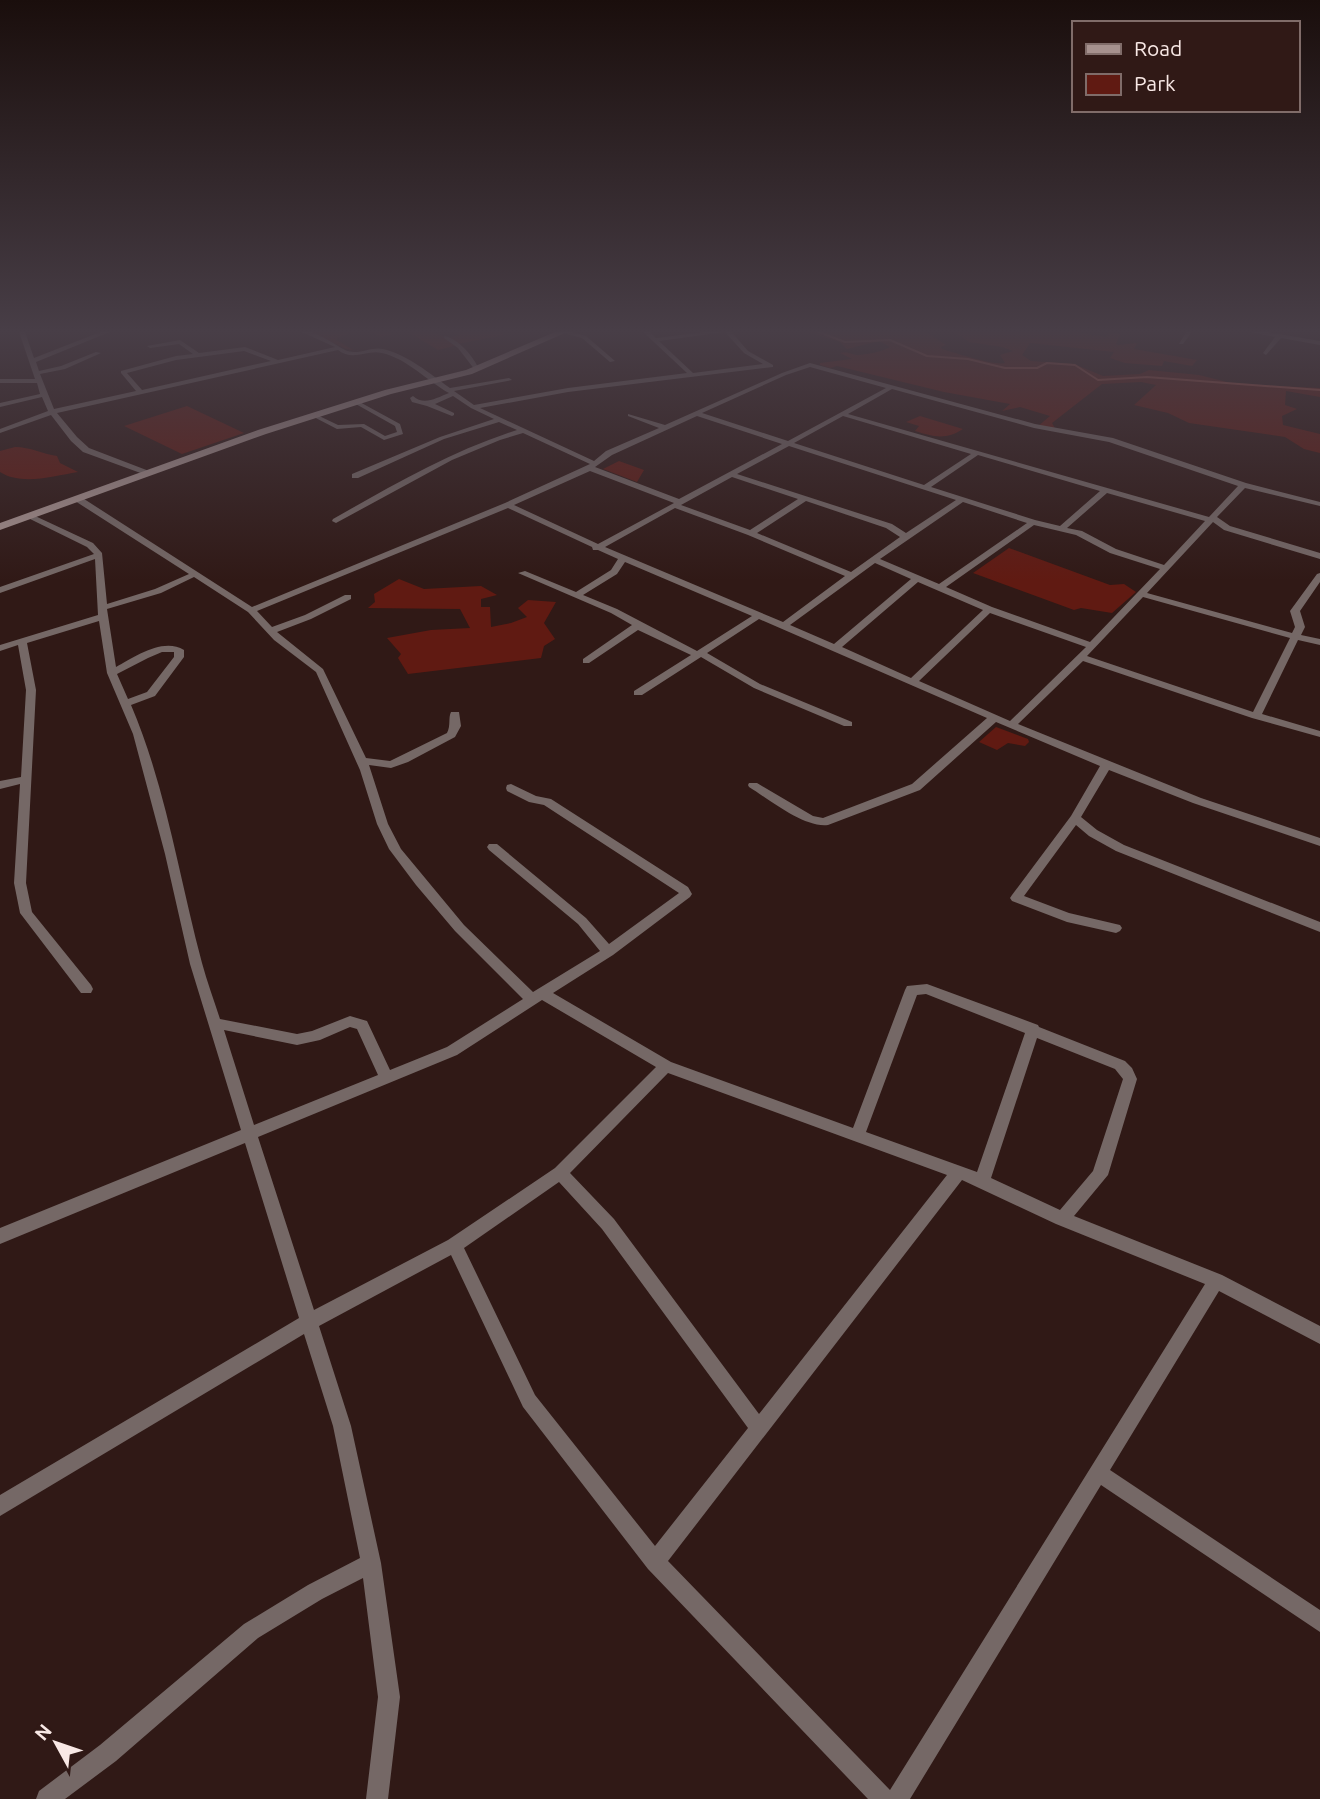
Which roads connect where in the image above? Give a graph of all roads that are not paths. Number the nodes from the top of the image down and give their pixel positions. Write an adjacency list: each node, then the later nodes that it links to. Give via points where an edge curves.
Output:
1 (49, 413): 14 (street)
2 (53, 413): 18 (street, via 86,450)
3 (320, 413): 9 (street)
4 (376, 413): 9 (street, via 398,425 401,433 384,438 362,425 341,428)
5 (484, 413): 11 (street)
6 (694, 413): 12 (street); 15 (street)
7 (986, 413): 21 (street, via 1110,440)
8 (842, 414): 15 (street); 16 (street)
9 (313, 415): 18 (street)
10 (630, 415): 12 (street)
11 (498, 420): 13 (street); 20 (street, via 442,438)
12 (664, 427): 17 (street)
13 (522, 430): 17 (street); 31 (street, via 483,442)
14 (0, 431)
15 (790, 443): 19 (street); 22 (street)
16 (977, 453): 22 (street); 23 (street)
17 (592, 466): 28 (street); 29 (street)
18 (146, 473): 24 (street)
19 (732, 475): 25 (street); 28 (street)
20 (355, 476)
21 (1243, 485): 27 (street); 33 (street)
22 (926, 487): 26 (street)
23 (1105, 490): 33 (street); 36 (street)
24 (78, 499): 30 (street); 46 (street)
25 (804, 499): 37 (street); 38 (street, via 889,526)
26 (962, 499): 32 (street); 38 (street)
27 (1320, 503)
28 (676, 504): 37 (street); 39 (street)
29 (508, 505): 39 (street); 56 (street)
30 (30, 517): 34 (street); 40 (street, via 90,545)
31 (336, 521)
32 (1033, 522): 36 (street); 50 (street)
33 (1209, 522): 35 (street); 44 (street)
34 (0, 527)
35 (1227, 527): 41 (street)
36 (1062, 528): 44 (street)
37 (751, 533): 47 (street)
38 (905, 537): 43 (street)
39 (596, 548): 42 (street)
40 (99, 555): 51 (street); 57 (street)
41 (1320, 556)
42 (622, 559): 53 (street, via 614,572); 58 (street)
43 (875, 560): 47 (street); 49 (street)
44 (1166, 568): 52 (street)
45 (522, 573): 53 (street)
46 (195, 574): 56 (street); 57 (street)
47 (852, 576): 59 (street)
48 (1320, 576): 62 (street, via 1295,611 1300,627)
49 (917, 578): 50 (street); 67 (street)
50 (940, 588): 55 (street)
51 (0, 590)
52 (1142, 594): 62 (street); 65 (street)
53 (576, 596): 60 (street)
54 (348, 597): 61 (street)
55 (989, 609): 65 (street); 72 (street)
56 (251, 610): 61 (street)
57 (102, 612): 63 (street); 71 (street)
58 (759, 615): 59 (street); 68 (street)
59 (783, 626): 67 (street)
60 (643, 628): 68 (street); 70 (street, via 629,630)
61 (271, 631): 81 (street, via 320,671)
62 (1295, 637): 64 (street); 76 (street)
63 (22, 640): 66 (street); 83 (street, via 31,690)
64 (1320, 642)
65 (1092, 646): 69 (street)
66 (0, 648)
67 (835, 648): 72 (street)
68 (700, 654): 73 (street); 78 (street, via 757,686)
69 (1081, 657): 76 (street); 79 (street)
70 (586, 661)
71 (111, 673): 74 (street); 74 (street, via 157,650 179,650 179,657 151,694)
72 (912, 682): 77 (street)
73 (638, 693)
74 (125, 704): 95 (street, via 172,854)
75 (455, 714): 81 (street, via 451,735 404,760 391,765)
76 (1256, 716): 80 (street)
77 (994, 718): 79 (street); 85 (street, via 916,787 824,822 810,819)
78 (848, 724)
79 (1010, 726): 82 (street)
80 (1320, 734)
81 (362, 761): 94 (street, via 385,831 398,853 480,952)
82 (1105, 766): 87 (street); 88 (street)
83 (24, 780): 84 (street); 93 (street, via 20,883 26,913)
84 (0, 785)
85 (753, 786)
86 (511, 788): 92 (street, via 547,802 684,890 682,899)
87 (1075, 818): 90 (street, via 1120,848); 91 (street, via 1016,898)
88 (1320, 842)
89 (493, 847): 92 (street, via 582,921)
90 (1320, 927)
91 (1116, 928)
92 (608, 952): 94 (street)
93 (86, 989)
94 (537, 996): 97 (street); 98 (street, via 452,1051)
95 (214, 1023): 98 (street, via 299,1041 356,1021); 99 (street)
96 (1033, 1029): 100 (street, via 927,989 912,990); 103 (street); 104 (street, via 1120,1065 1130,1079 1103,1168)
97 (666, 1066): 100 (street); 102 (street)
98 (386, 1078): 99 (street)
99 (249, 1135): 105 (street); 108 (street)
100 (858, 1135): 101 (street)
101 (959, 1172): 103 (street); 110 (street)
102 (560, 1173): 106 (street); 110 (street, via 608,1224)
103 (982, 1181): 104 (street)
104 (1062, 1219): 107 (street)
105 (0, 1236)
106 (454, 1245): 108 (street); 113 (street, via 529,1401)
107 (1216, 1281): 109 (street); 111 (street)
108 (310, 1321): 112 (street); 114 (street, via 342,1426)
109 (1320, 1335)
110 (759, 1428): 113 (street)
111 (1099, 1473): 115 (street); 119 (street)
112 (0, 1506)
113 (655, 1562): 118 (street)
114 (371, 1563): 116 (street, via 251,1631); 117 (street, via 389,1698)
115 (1320, 1622)
116 (47, 1799)
117 (377, 1799)
118 (883, 1799)
119 (897, 1799)

